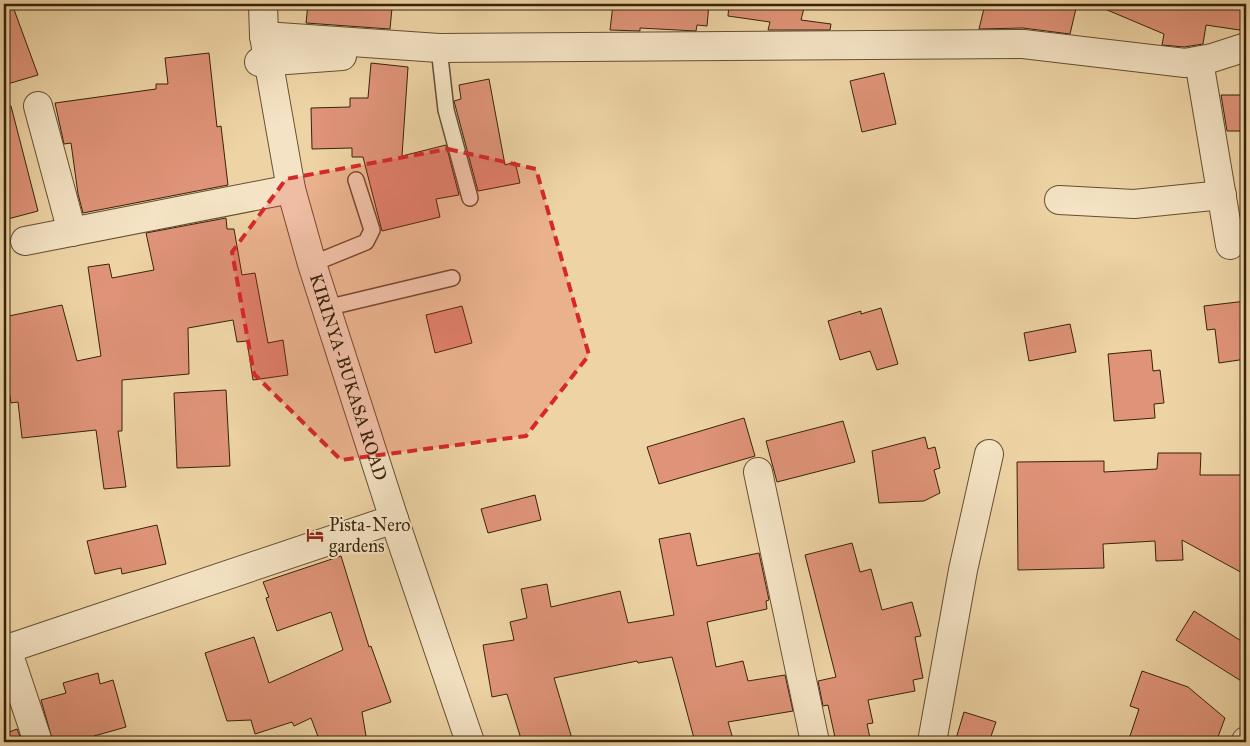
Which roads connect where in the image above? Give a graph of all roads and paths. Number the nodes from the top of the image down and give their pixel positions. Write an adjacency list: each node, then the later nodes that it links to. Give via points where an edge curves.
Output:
1 (263, 4): 4 (street, KIRINYA-BUKASA ROAD)
2 (1246, 47): 5 (street)
3 (439, 48): 4 (street); 5 (street, via 1023,44 1185,63); 11 (lane, via 446,110)
4 (261, 49): 6 (street, via 329,56 457,54 909,59 1071,65); 9 (street, KIRINYA-BUKASA ROAD)
5 (1199, 61): 10 (street)
6 (1176, 77)
7 (38, 106): 13 (street)
8 (356, 180): 16 (lane, via 372,230 366,242)
9 (291, 189): 13 (street); 16 (street, KIRINYA-BUKASA ROAD)
10 (1222, 194): 12 (street, via 1134,204); 15 (street)
11 (470, 198)
12 (1060, 200)
13 (72, 232): 14 (street)
14 (25, 241)
15 (1230, 245)
16 (312, 264): 18 (street, KIRINYA-BUKASA ROAD)
17 (452, 278): 18 (lane)
18 (326, 308): 21 (street, KIRINYA-BUKASA ROAD)
19 (989, 454): 26 (street, via 963,570)
20 (758, 472): 25 (street)
21 (394, 519): 22 (street); 24 (street, KIRINYA-BUKASA ROAD)
22 (6, 647): 23 (street)
23 (38, 742)
24 (470, 742)
25 (815, 742)
26 (932, 742)

